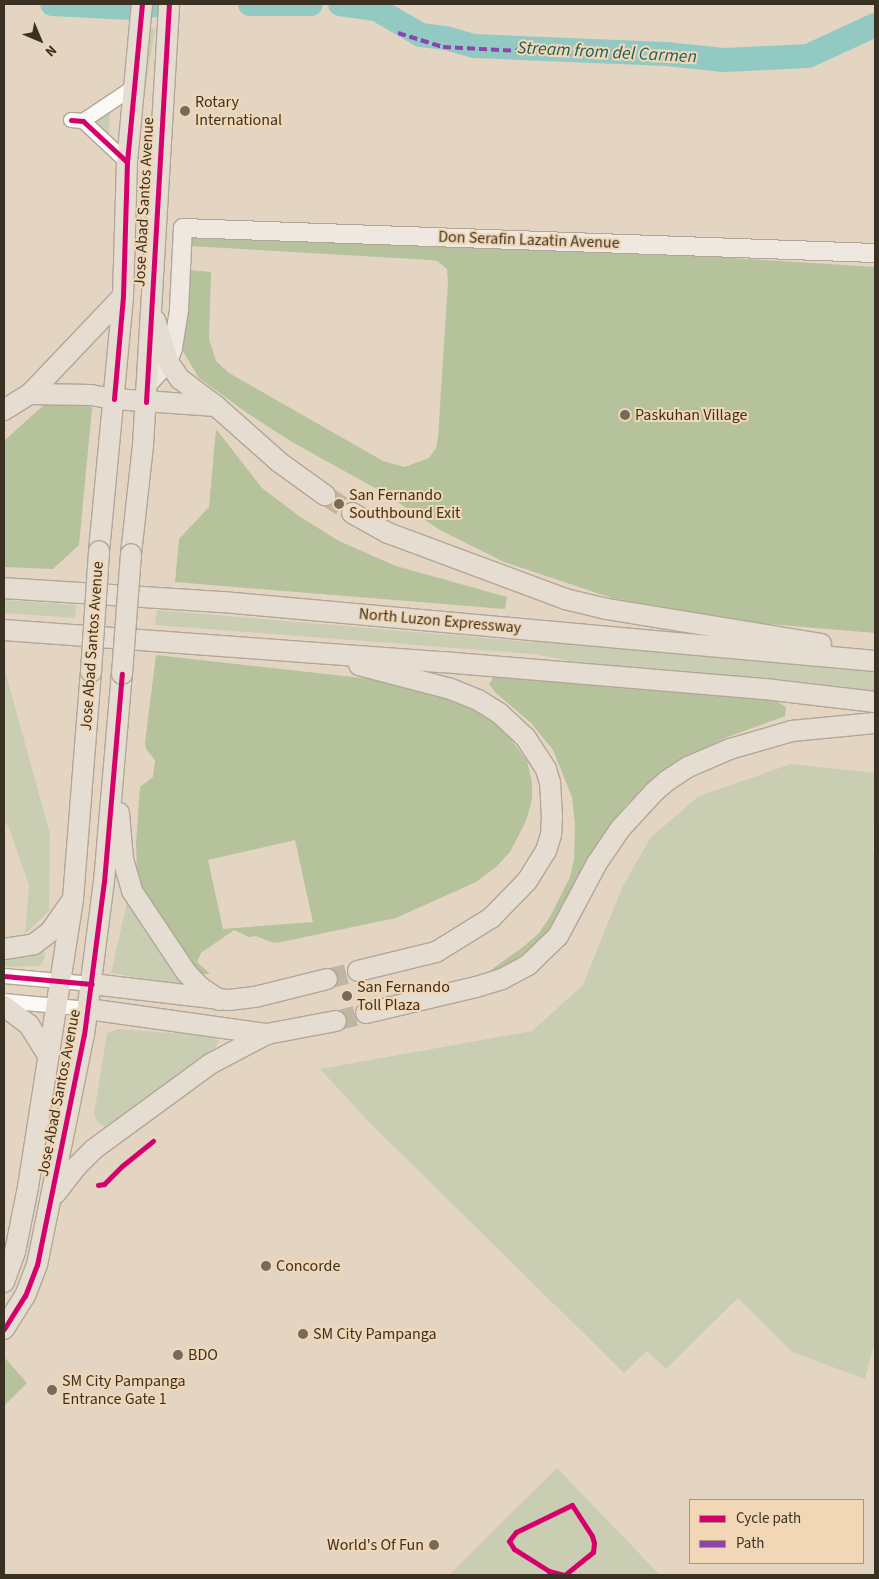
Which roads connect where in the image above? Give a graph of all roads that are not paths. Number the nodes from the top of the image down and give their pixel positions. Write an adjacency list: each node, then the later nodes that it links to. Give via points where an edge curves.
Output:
1 (142, 4): 3 (highway, Jose Abad Santos Avenue)
2 (169, 4): 7 (highway, Jose Abad Santos Avenue)
3 (134, 87): 4 (highway, Jose Abad Santos Avenue); 4 (street, via 77,120)
4 (127, 162): 6 (highway, Jose Abad Santos Avenue)
5 (875, 253): 8 (main road, Don Serafin Lazatin Avenue, via 183,228 179,309)
6 (123, 296): 9 (highway); 11 (highway, Jose Abad Santos Avenue)
7 (151, 306): 8 (highway); 10 (highway, Jose Abad Santos Avenue)
8 (170, 355): 10 (main road); 12 (highway, via 180,379)
9 (30, 394): 11 (highway, via 91,395); 13 (highway)
10 (146, 394): 11 (highway); 12 (highway); 23 (highway, Jose Abad Santos Avenue, bridge)
11 (114, 399): 24 (highway, Jose Abad Santos Avenue, bridge, via 99,551)
12 (216, 406): 14 (highway, via 279,462)
13 (4, 410)
14 (325, 495)
15 (352, 513): 19 (highway, via 388,533 565,599 608,610)
16 (4, 588): 20 (highway, North Luzon Expressway, via 233,602)
17 (4, 630): 18 (highway)
18 (279, 649): 21 (highway, via 773,690); 26 (highway, via 421,680 466,694 490,706 518,730 534,747 549,775 552,818 546,851 527,881 491,918 436,952)
19 (875, 653)
20 (875, 661)
21 (875, 702)
22 (875, 723): 36 (highway, via 792,731 730,749 688,768 654,792 626,822 597,863 558,936 528,965 502,979 476,987)
23 (115, 754): 30 (highway, Jose Abad Santos Avenue); 31 (highway, via 122,859 132,891 186,972)
24 (73, 899): 25 (highway, via 50,932 34,944); 29 (highway, Jose Abad Santos Avenue)
25 (4, 949)
26 (358, 971)
27 (4, 976): 29 (street)
28 (327, 979): 31 (highway, via 255,997)
29 (60, 980): 30 (street); 34 (highway, Jose Abad Santos Avenue)
30 (92, 984): 31 (highway); 35 (highway, Jose Abad Santos Avenue)
31 (219, 1000)
32 (4, 1001): 34 (street)
33 (4, 1006): 39 (highway, via 29,1025)
34 (56, 1006): 35 (street); 39 (highway, Jose Abad Santos Avenue)
35 (88, 1009): 38 (highway); 40 (highway, Jose Abad Santos Avenue)
36 (366, 1013)
37 (336, 1021): 38 (highway)
38 (267, 1034): 40 (highway, via 210,1064 108,1137 75,1168)
39 (48, 1055): 41 (highway, Jose Abad Santos Avenue, via 26,1196 15,1252)
40 (50, 1201): 42 (highway, Jose Abad Santos Avenue, via 32,1280)
41 (4, 1282)
42 (4, 1329)

